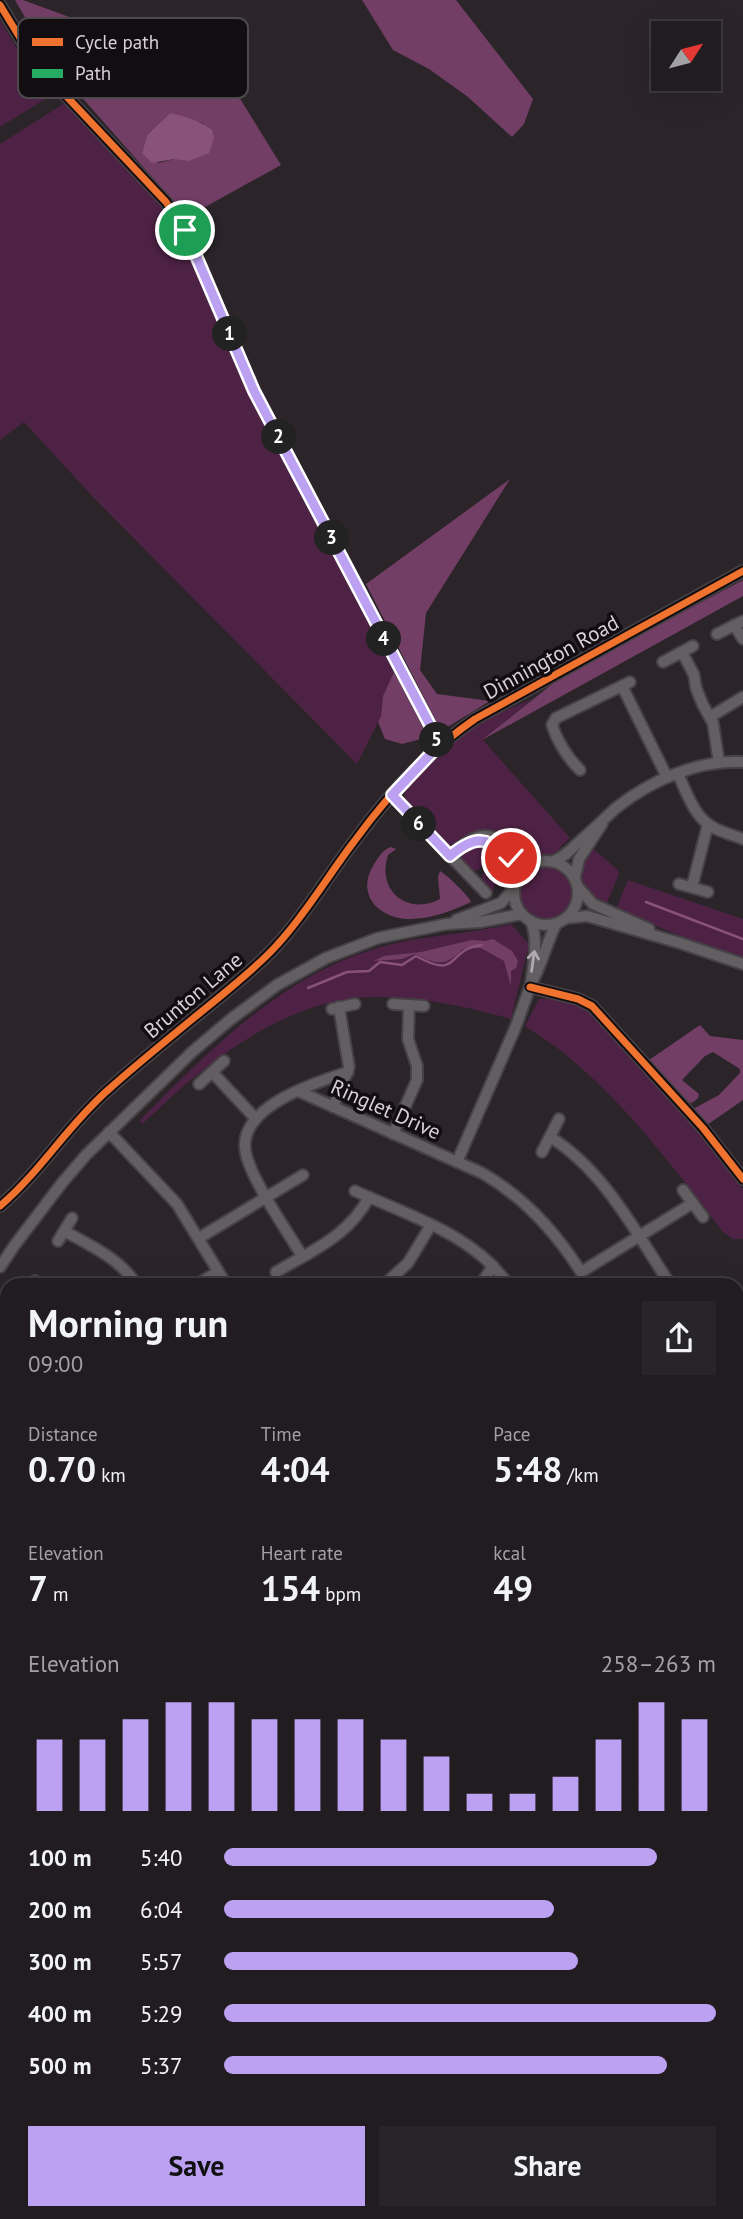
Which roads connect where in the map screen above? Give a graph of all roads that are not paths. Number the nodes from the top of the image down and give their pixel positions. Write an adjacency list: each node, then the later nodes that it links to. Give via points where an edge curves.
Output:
1 (0, 5): 2 (street)
2 (18, 35)
3 (67, 98): 13 (street, via 166,202 185,230 254,391)
4 (743, 571): 13 (street, Dinnington Road, via 475,719)
5 (739, 623): 6 (street); 7 (street)
6 (717, 634)
7 (743, 639)
8 (693, 646): 9 (street)
9 (682, 652): 10 (street); 12 (street)
10 (663, 662)
11 (743, 697): 12 (street)
12 (710, 717): 14 (street)
13 (440, 744): 18 (street, Dinnington Road)
14 (719, 762): 15 (street); 17 (street)
15 (743, 762)
16 (580, 770): 17 (street, via 568,758 552,725 555,718 626,684)
17 (672, 776): 19 (street, via 625,801); 20 (street)
18 (392, 795): 23 (street); 66 (street, Brunton Lane, via 277,946 80,1116)
19 (603, 822): 24 (street); 27 (street, via 579,859)
20 (708, 824): 21 (street); 29 (street)
21 (743, 839)
22 (470, 841): 23 (street); 25 (street, via 492,836); 26 (street, via 499,848 514,861)
23 (450, 856): 31 (street)
24 (554, 861): 25 (street); 27 (street, via 566,867)
25 (534, 863): 26 (street)
26 (517, 881): 32 (street, via 515,900); 35 (street, via 501,903)
27 (576, 882): 33 (street, via 577,904); 37 (street, via 593,904)
28 (679, 884): 29 (street)
29 (692, 887): 30 (street)
30 (708, 892)
31 (485, 893)
32 (522, 914): 34 (street); 35 (street)
33 (567, 918): 36 (street); 37 (street, via 587,916)
34 (531, 921): 36 (street); 39 (street, one-way to 34, via 536,944)
35 (447, 924): 52 (street, via 363,943 276,985 192,1052)
36 (556, 924): 39 (street)
37 (680, 943): 38 (street)
38 (743, 964)
39 (531, 986): 57 (street, Ringlet Drive); 58 (street, via 592,1006)
40 (355, 1004): 46 (street, via 336,1008)
41 (393, 1004): 42 (street)
42 (409, 1005): 43 (street); 53 (street, via 408,1039 417,1080)
43 (424, 1006)
44 (224, 1061): 45 (street)
45 (212, 1072): 47 (street); 50 (street)
46 (348, 1072): 48 (street); 49 (street)
47 (200, 1084)
48 (299, 1091): 49 (street, Ringlet Drive); 50 (street)
49 (333, 1107): 53 (street, Ringlet Drive)
50 (256, 1118): 63 (street, via 245,1146)
51 (559, 1119): 54 (street)
52 (109, 1132): 71 (street, via 177,1205); 74 (street, via 62,1183)
53 (393, 1134): 57 (street, Ringlet Drive)
54 (550, 1138): 55 (street); 70 (street, via 605,1187)
55 (542, 1153)
56 (743, 1159): 58 (street)
57 (457, 1162): 70 (street, Ringlet Drive, via 493,1179 526,1203 581,1272)
58 (733, 1166): 60 (street)
59 (303, 1175): 63 (street)
60 (743, 1179)
61 (683, 1190): 65 (street)
62 (355, 1192): 64 (street)
63 (267, 1197): 71 (street); 72 (street)
64 (369, 1197): 69 (street); 72 (street, via 347,1227)
65 (693, 1203): 67 (street); 70 (street, Ringlet Drive)
66 (0, 1206)
67 (703, 1217)
68 (72, 1218): 77 (street, via 61,1236 115,1261)
69 (431, 1225): 73 (street, via 471,1247); 80 (street, via 408,1264)
70 (638, 1237): 83 (street)
71 (199, 1238): 75 (street)
72 (302, 1256): 76 (street)
73 (493, 1266): 81 (street); 82 (street)
74 (0, 1267)
75 (218, 1272): 78 (street); 79 (street)
76 (276, 1272)
77 (132, 1278)
78 (208, 1278)
79 (222, 1278)
80 (393, 1278)
81 (485, 1278)
82 (503, 1278)
83 (666, 1278)

